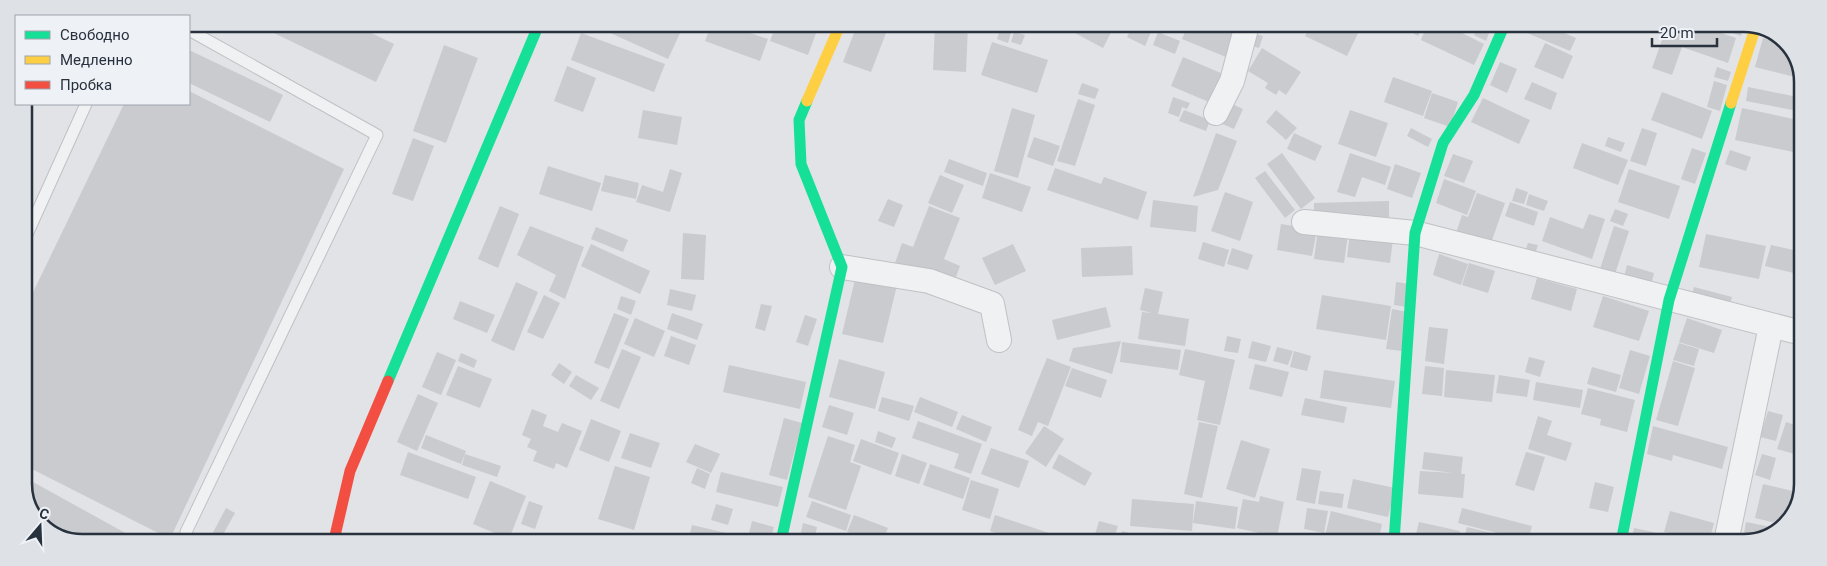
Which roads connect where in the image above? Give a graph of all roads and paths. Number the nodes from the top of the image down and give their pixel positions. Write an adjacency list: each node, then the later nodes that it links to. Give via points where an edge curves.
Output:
1 (194, 33): 17 (lane, via 377,135)
2 (535, 33): 18 (street, via 350,471)
3 (837, 33): 12 (street, via 799,120 801,164)
4 (1245, 33): 8 (street, via 1232,81)
5 (1501, 33): 11 (street, via 1474,95 1443,143)
6 (1754, 33): 13 (street)
7 (86, 105): 9 (lane)
8 (1216, 113)
9 (33, 221)
10 (1304, 222): 11 (street)
11 (1415, 233): 13 (street); 20 (street)
12 (842, 267): 16 (street, via 929,281 992,304); 19 (street)
13 (1669, 300): 14 (street); 21 (street)
14 (1771, 326): 15 (street); 22 (street)
15 (1794, 331)
16 (999, 340)
17 (187, 534)
18 (335, 534)
19 (783, 534)
20 (1395, 534)
21 (1623, 534)
22 (1728, 534)

